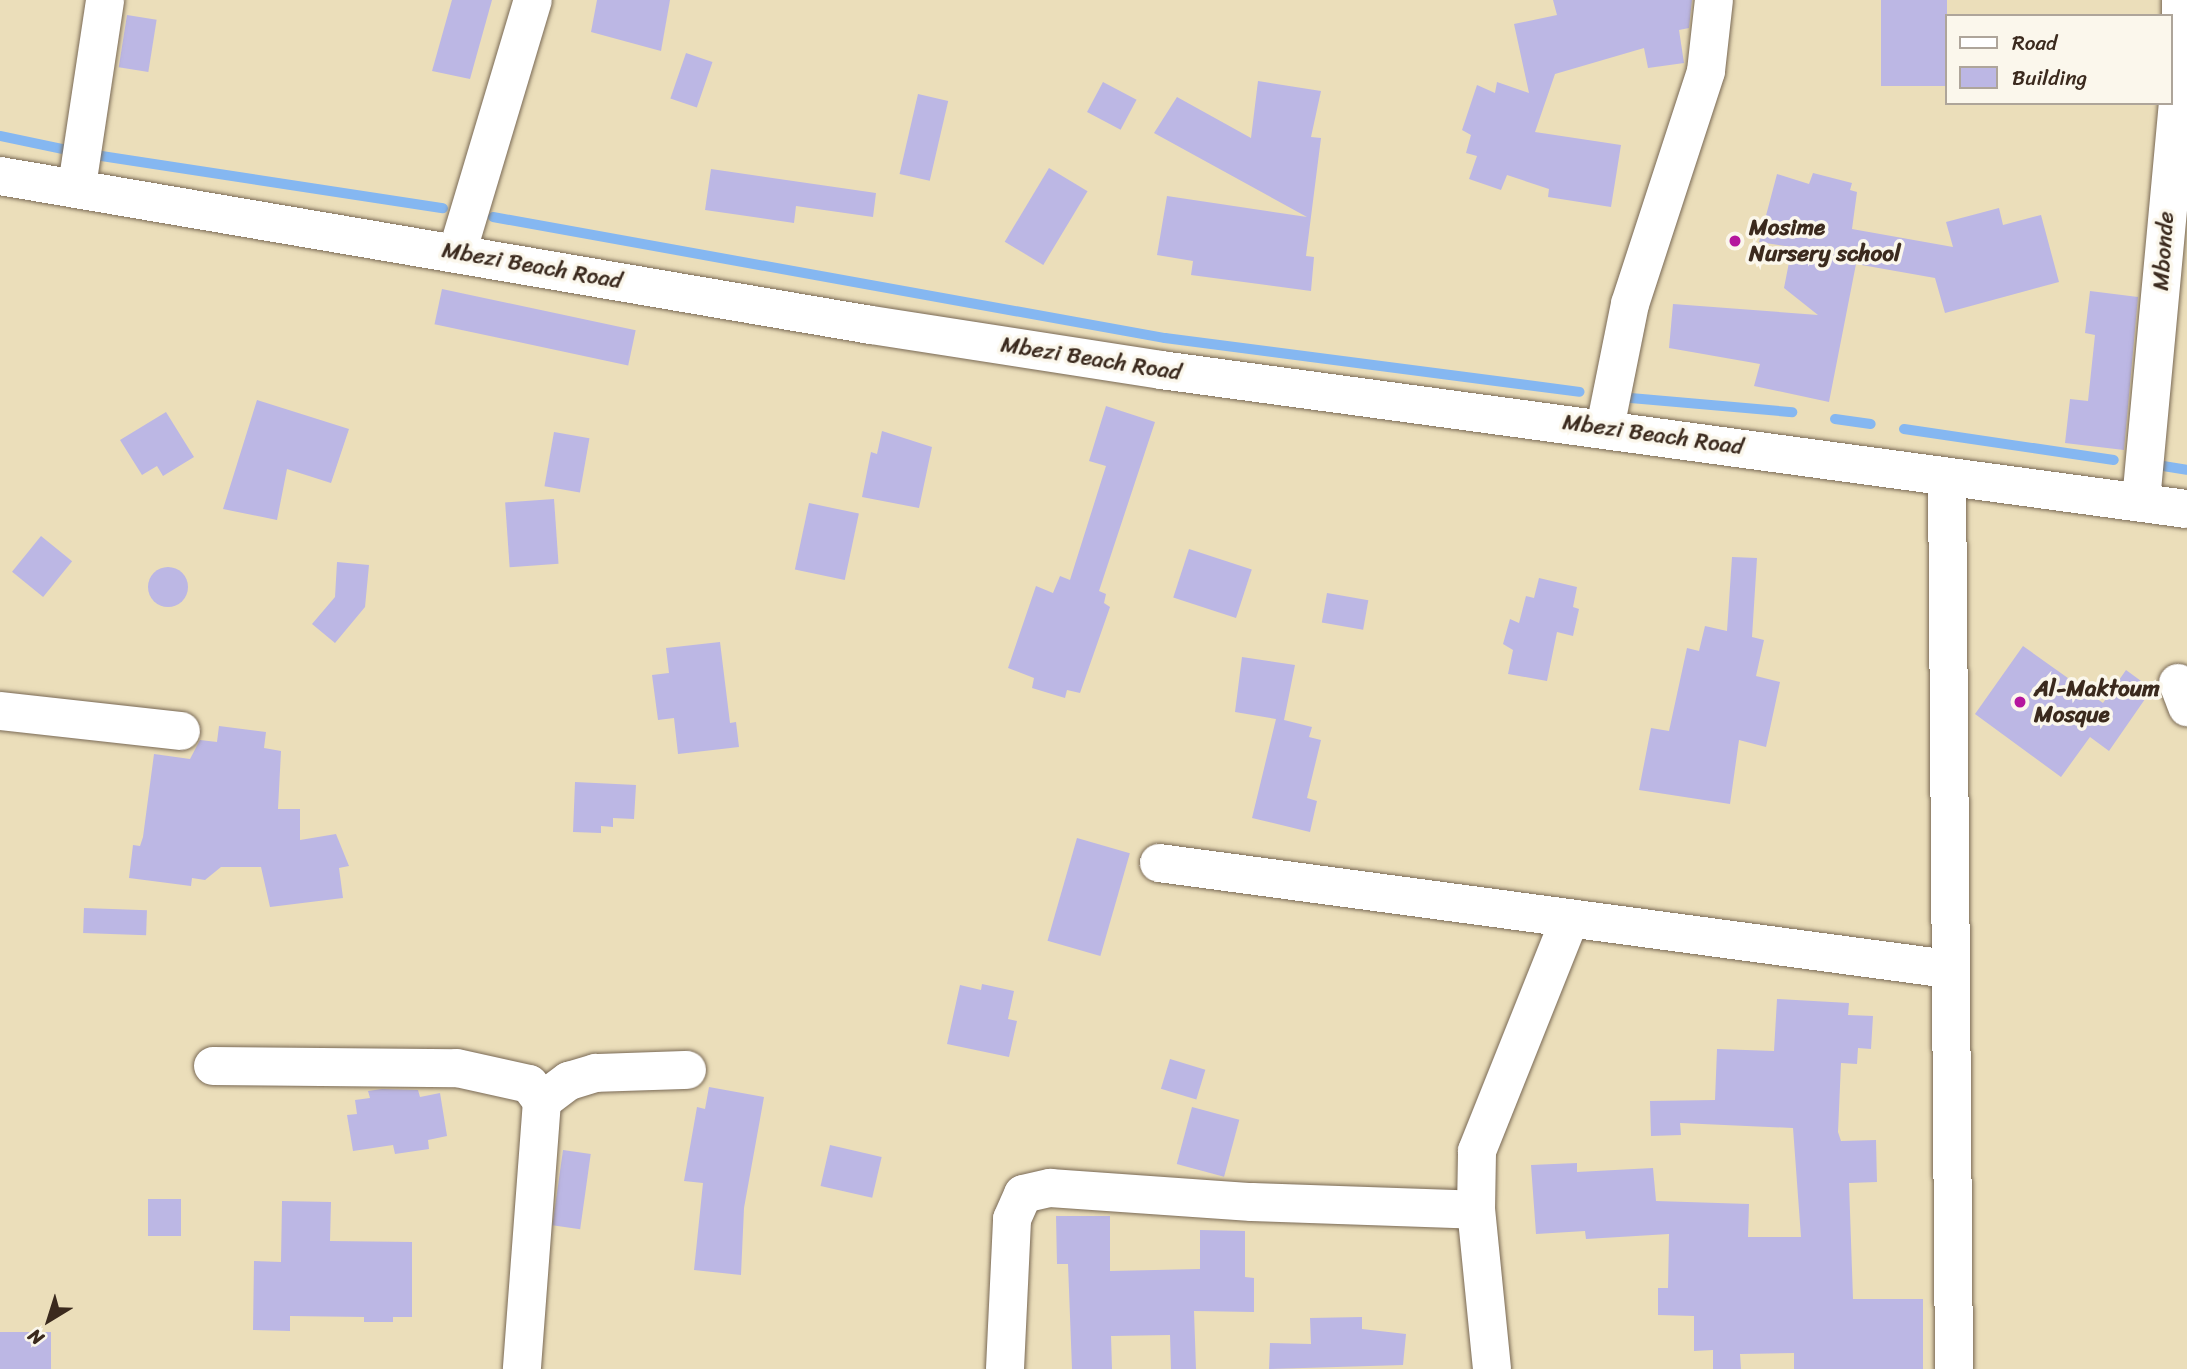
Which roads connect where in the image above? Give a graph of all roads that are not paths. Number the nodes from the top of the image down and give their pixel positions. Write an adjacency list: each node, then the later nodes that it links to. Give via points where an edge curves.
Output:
1 (104, 0): 6 (street)
2 (533, 0): 7 (street)
3 (1714, 0): 8 (street, via 1706,71 1630,304)
4 (2181, 0): 10 (street, Mbonde, via 2181,66)
5 (0, 176): 6 (street, Mbezi Beach Road)
6 (77, 186): 7 (street, Mbezi Beach Road)
7 (457, 253): 8 (street, Mbezi Beach Road, via 1321,394)
8 (1605, 428): 9 (street, Mbezi Beach Road)
9 (1947, 477): 10 (street, Mbezi Beach Road); 16 (street)
10 (2141, 501): 11 (street, Mbezi Beach Road)
11 (2187, 509)
12 (0, 711): 13 (street)
13 (181, 731)
14 (1158, 863): 15 (street)
15 (1569, 921): 16 (street); 20 (street, via 1481,1140)
16 (1948, 969): 24 (street)
17 (213, 1066): 19 (street, via 457,1068 529,1084)
18 (687, 1070): 19 (street, via 596,1073 569,1081)
19 (542, 1101): 21 (street)
20 (1476, 1210): 22 (street, via 1252,1202 1050,1188 1023,1194 1012,1219); 23 (street)
21 (522, 1369)
22 (1005, 1369)
23 (1492, 1369)
24 (1954, 1369)

